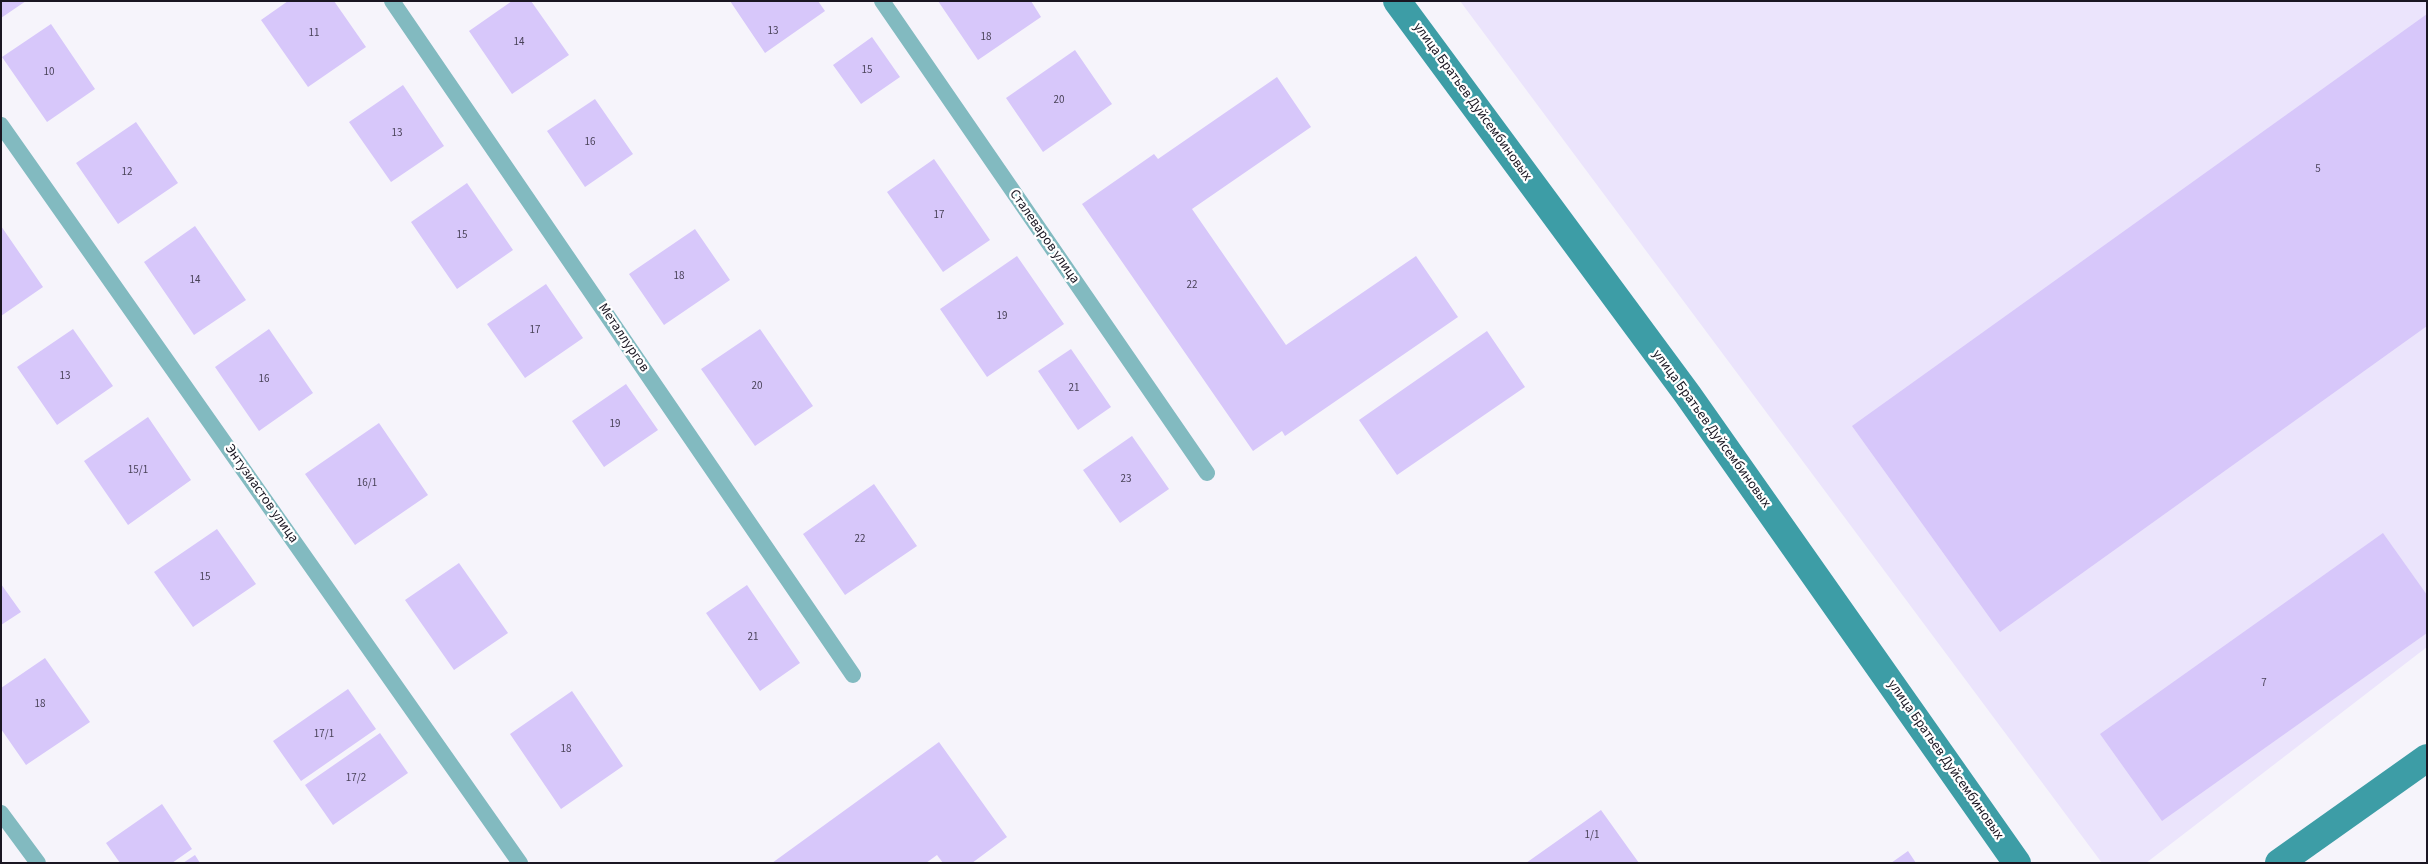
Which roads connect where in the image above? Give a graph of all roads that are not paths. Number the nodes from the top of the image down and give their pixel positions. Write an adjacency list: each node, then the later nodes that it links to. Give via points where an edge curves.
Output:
1 (392, 1): 6 (lane, Металлургов)
2 (882, 1): 5 (lane, Сталеваров улица)
3 (1397, 1): 11 (street, улица Братьев Дуйсембиновых, via 1688,395)
4 (1, 124): 10 (lane, Энтузиастов улица)
5 (1207, 473)
6 (853, 675)
7 (2427, 758): 12 (street)
8 (1, 813): 9 (lane)
9 (38, 863)
10 (520, 863)
11 (2017, 863)
12 (2279, 863)

